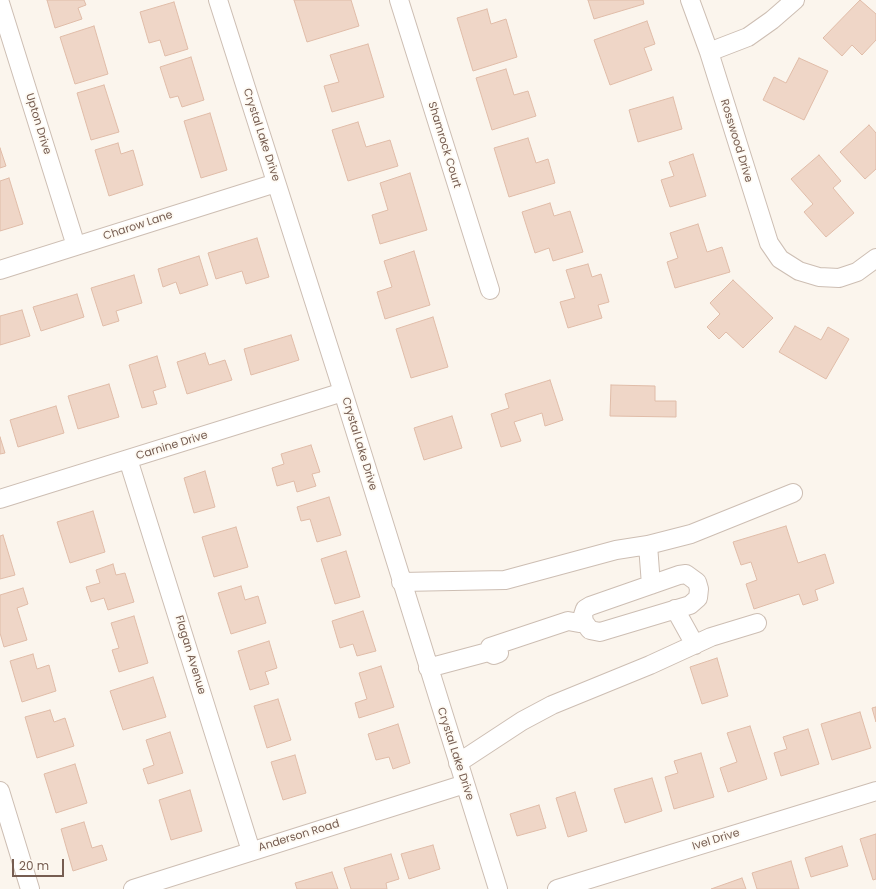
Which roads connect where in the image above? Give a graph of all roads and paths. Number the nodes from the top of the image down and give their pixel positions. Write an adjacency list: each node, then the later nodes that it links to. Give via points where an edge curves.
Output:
1 (218, 0): 7 (street, Crystal Lake Drive)
2 (399, 0): 11 (street, Shamrock Court)
3 (690, 0): 6 (street, Rosswood Drive)
4 (795, 0): 6 (street, via 748,37)
5 (0, 2): 8 (street, Upton Drive)
6 (709, 52): 9 (street, Rosswood Drive, via 768,243 780,259 798,271 819,277 839,278 857,272)
7 (276, 183): 8 (street, Charow Lane); 12 (street, Crystal Lake Drive)
8 (76, 246): 10 (street, Charow Lane)
9 (876, 258)
10 (0, 270)
11 (490, 290)
12 (343, 392): 13 (street, Carnine Drive); 17 (street, Crystal Lake Drive)
13 (128, 459): 15 (street, Carnine Drive); 28 (street, Flagan Avenue)
14 (793, 493): 16 (street, via 691,534)
15 (0, 499)
16 (648, 546): 17 (street, via 616,550 505,580); 18 (street)
17 (401, 582): 23 (street, Crystal Lake Drive)
18 (651, 585): 19 (street, via 686,574 694,579 699,589 698,598 690,605); 20 (street, via 590,606 585,609)
19 (675, 609): 20 (street, via 600,632 590,630); 22 (street)
20 (582, 622): 23 (street, via 561,624 490,647 488,652)
21 (757, 623): 22 (street, via 730,630)
22 (695, 645): 24 (street, via 538,711)
23 (428, 668): 24 (street, Crystal Lake Drive)
24 (458, 763): 25 (street, Crystal Lake Drive)
25 (465, 784): 28 (street, Anderson Road); 31 (street, Crystal Lake Drive)
26 (876, 790): 32 (street, Ivel Drive)
27 (0, 791): 29 (street)
28 (251, 851): 30 (street, Anderson Road)
29 (30, 889)
30 (133, 889)
31 (498, 889)
32 (557, 889)

